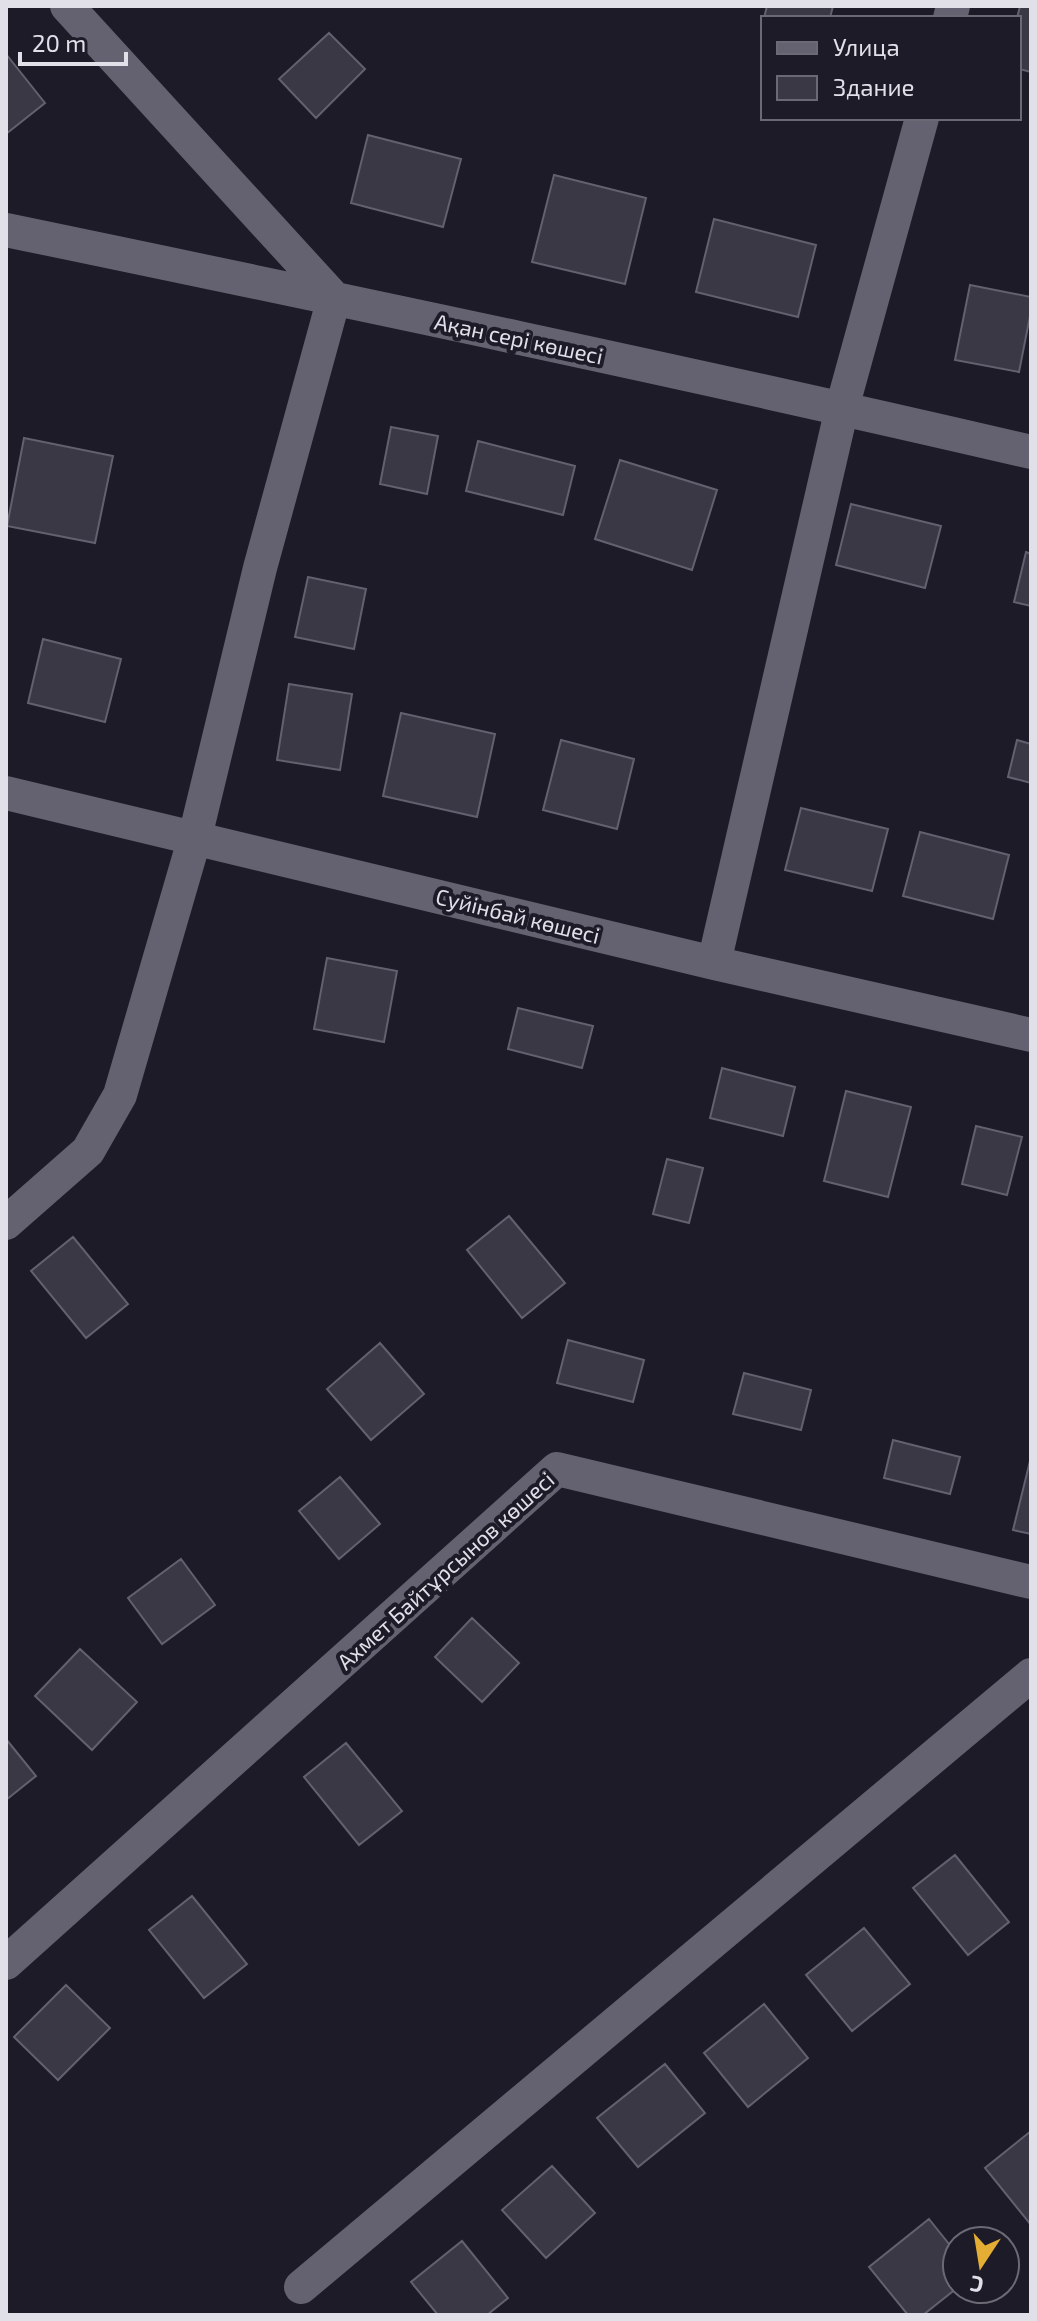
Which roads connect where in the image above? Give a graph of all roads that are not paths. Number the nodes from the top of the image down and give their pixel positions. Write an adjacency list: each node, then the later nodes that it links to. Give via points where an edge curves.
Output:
1 (67, 6): 4 (street)
2 (921, 120): 5 (street)
3 (6, 230): 4 (street, Ақан сері көшесі)
4 (334, 298): 5 (street, Ақан сері көшесі); 8 (street, via 260,568)
5 (842, 408): 6 (street, Ақан сері көшесі); 9 (street)
6 (1031, 452)
7 (6, 793): 8 (street, Суйінбай көшесі)
8 (195, 837): 9 (street, Суйінбай көшесі); 11 (street, via 120,1095 88,1151)
9 (714, 963): 10 (street, Суйінбай көшесі)
10 (1031, 1035)
11 (6, 1223)
12 (1031, 1582): 14 (street, Ахмет Байтұрсынов көшесі, via 557,1469)
13 (1031, 1675): 15 (street)
14 (6, 1963)
15 (301, 2287)

